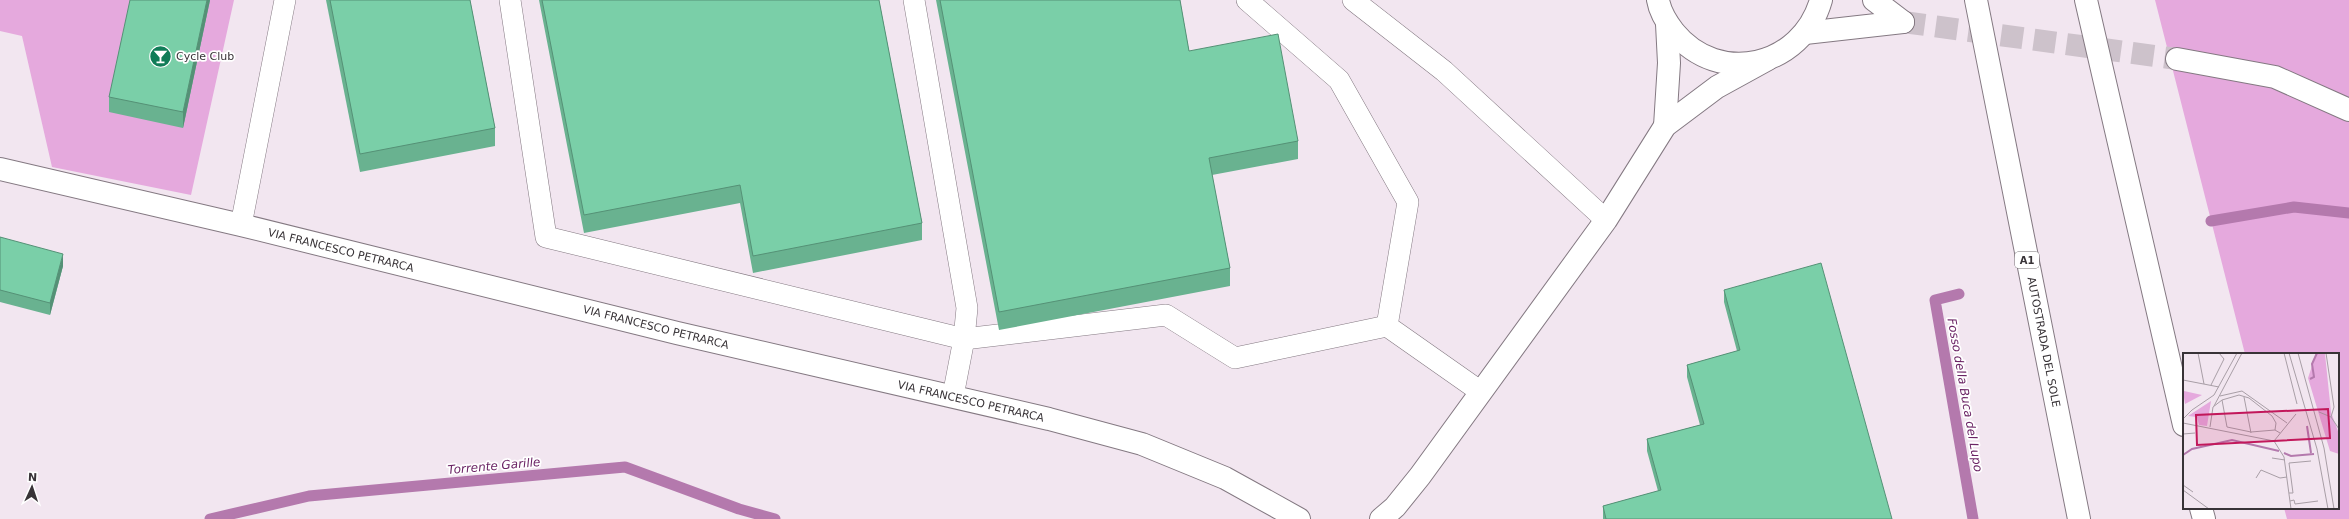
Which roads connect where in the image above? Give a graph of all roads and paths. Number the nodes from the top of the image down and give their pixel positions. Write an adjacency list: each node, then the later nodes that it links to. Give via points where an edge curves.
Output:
1 (285, 0): 19 (lane)
2 (510, 0): 21 (lane, via 546,237)
3 (914, 0): 21 (lane, via 967,308)
4 (1247, 0): 20 (lane, via 1339,80 1408,202)
5 (1353, 0): 18 (lane, via 1444,71)
6 (1658, 0): 11 (main road)
7 (1820, 0): 12 (main road, via 1817,13)
8 (1874, 0): 12 (main road, via 1903,22)
9 (1976, 0): 28 (main road, AUTOSTRADA DEL SOLE / A1)
10 (2086, 0): 24 (main road)
11 (1667, 24): 13 (main road, via 1688,46 1701,55 1723,63 1746,64); 16 (main road, via 1669,63)
12 (1805, 33): 13 (main road, via 1789,48)
13 (1768, 59): 16 (main road, via 1717,87)
14 (2177, 59): 15 (main road, via 2275,77)
15 (2349, 110)
16 (1665, 126): 18 (main road)
17 (0, 169): 19 (main road, VIA FRANCESCO PETRARCA)
18 (1606, 220): 22 (main road)
19 (241, 225): 23 (main road, VIA FRANCESCO PETRARCA, via 677,333)
20 (1387, 326): 21 (lane, via 1235,358 1166,315); 22 (lane)
21 (964, 338): 23 (lane)
22 (1481, 392): 27 (main road, via 1395,508)
23 (953, 396): 26 (main road, VIA FRANCESCO PETRARCA, via 1142,444 1225,478)
24 (2183, 421)
25 (2201, 509): 29 (main road)
26 (1299, 519)
27 (1381, 519)
28 (2079, 519)
29 (2204, 519)

